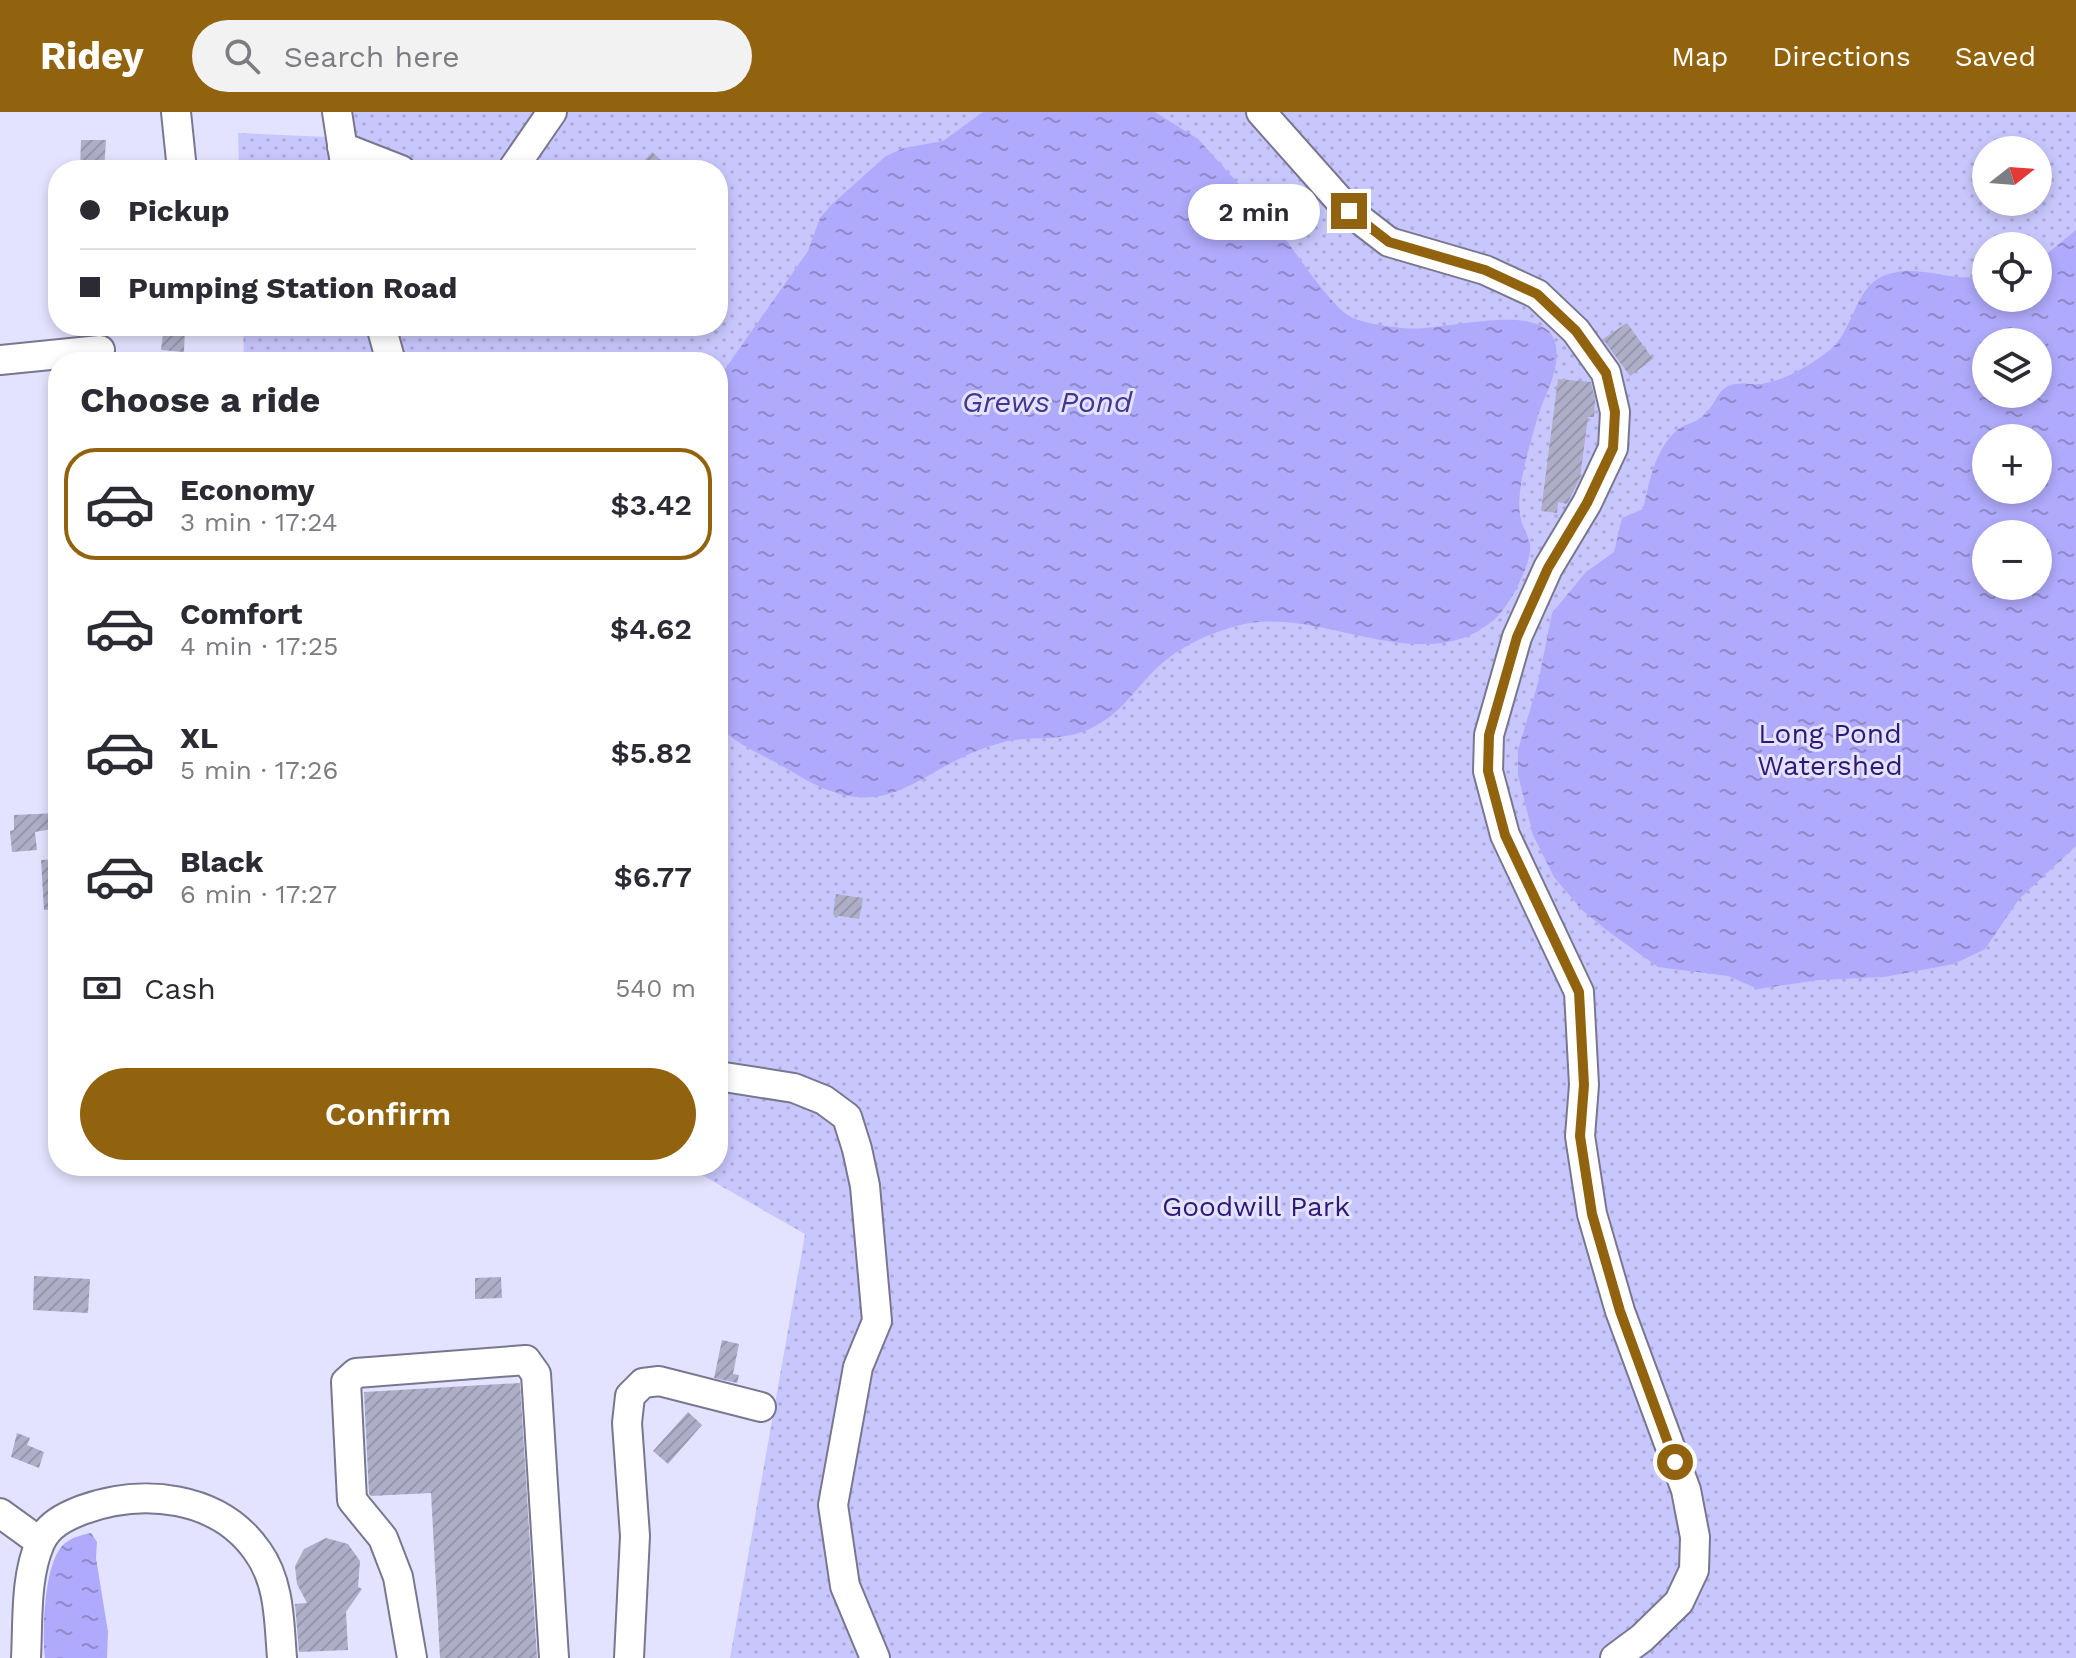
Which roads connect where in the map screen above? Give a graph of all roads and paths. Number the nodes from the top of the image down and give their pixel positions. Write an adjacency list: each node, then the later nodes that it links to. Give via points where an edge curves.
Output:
1 (176, 112): 6 (street)
2 (337, 112): 5 (street)
3 (552, 112): 7 (street)
4 (1261, 112): 22 (street, via 1349,211 1389,242 1485,270 1537,294 1576,331 1606,373 1615,412 1613,448 1517,637 1489,735 1488,771 1505,835 1579,992 1584,1085 1580,1136 1592,1214 1620,1311 1686,1490 1695,1537 1694,1570 1679,1602)
5 (344, 158)
6 (181, 160)
7 (519, 160)
8 (102, 346): 9 (street)
9 (58, 352)
10 (48, 353): 11 (street)
11 (0, 360)
12 (728, 1078): 21 (street, via 794,1088 824,1100 847,1117 857,1149 877,1321 858,1367 833,1505 845,1586)
13 (761, 1407): 20 (street, via 659,1381 643,1383 630,1396 635,1536)
14 (0, 1513): 15 (street)
15 (40, 1542): 16 (street, via 29,1593); 17 (street, via 53,1524 116,1500 162,1498 203,1508 238,1532 267,1567)
16 (26, 1658)
17 (282, 1658)
18 (412, 1658): 19 (street, via 398,1577 383,1538 352,1500 346,1382 356,1373 526,1360 536,1374)
19 (554, 1658)
20 (629, 1658)
21 (875, 1658)
22 (1615, 1658)

